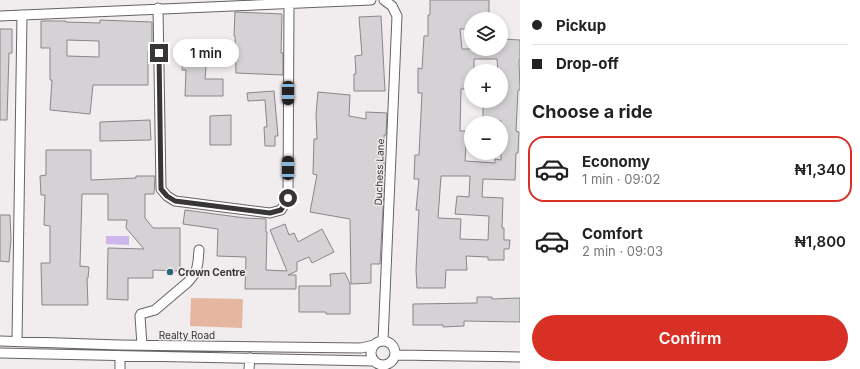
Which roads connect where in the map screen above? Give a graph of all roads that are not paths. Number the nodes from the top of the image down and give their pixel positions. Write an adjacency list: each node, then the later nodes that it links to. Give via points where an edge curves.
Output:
1 (371, 0): 3 (street)
2 (384, 0): 10 (street, Duchess Lane, via 392,6 397,16)
3 (289, 4): 4 (street); 4 (street, via 288,198 281,210 270,213 175,201 161,189)
4 (158, 8): 5 (street)
5 (22, 15): 6 (street); 9 (street)
6 (0, 16)
7 (199, 250): 11 (street, via 196,272 188,282 155,310 141,314)
8 (0, 341): 9 (street, Realty Road)
9 (17, 341): 11 (street, Realty Road)
10 (383, 341): 12 (street); 14 (street, via 390,343)
11 (142, 345): 12 (street, Realty Road, via 361,348)
12 (374, 345): 18 (street, via 370,353)
13 (0, 353): 15 (street)
14 (396, 355): 16 (street); 19 (street, via 393,361)
15 (120, 356): 17 (street); 20 (street)
16 (520, 357)
17 (250, 358): 18 (street); 21 (street)
18 (373, 361): 19 (street)
19 (382, 368)
20 (120, 369)
21 (249, 369)

